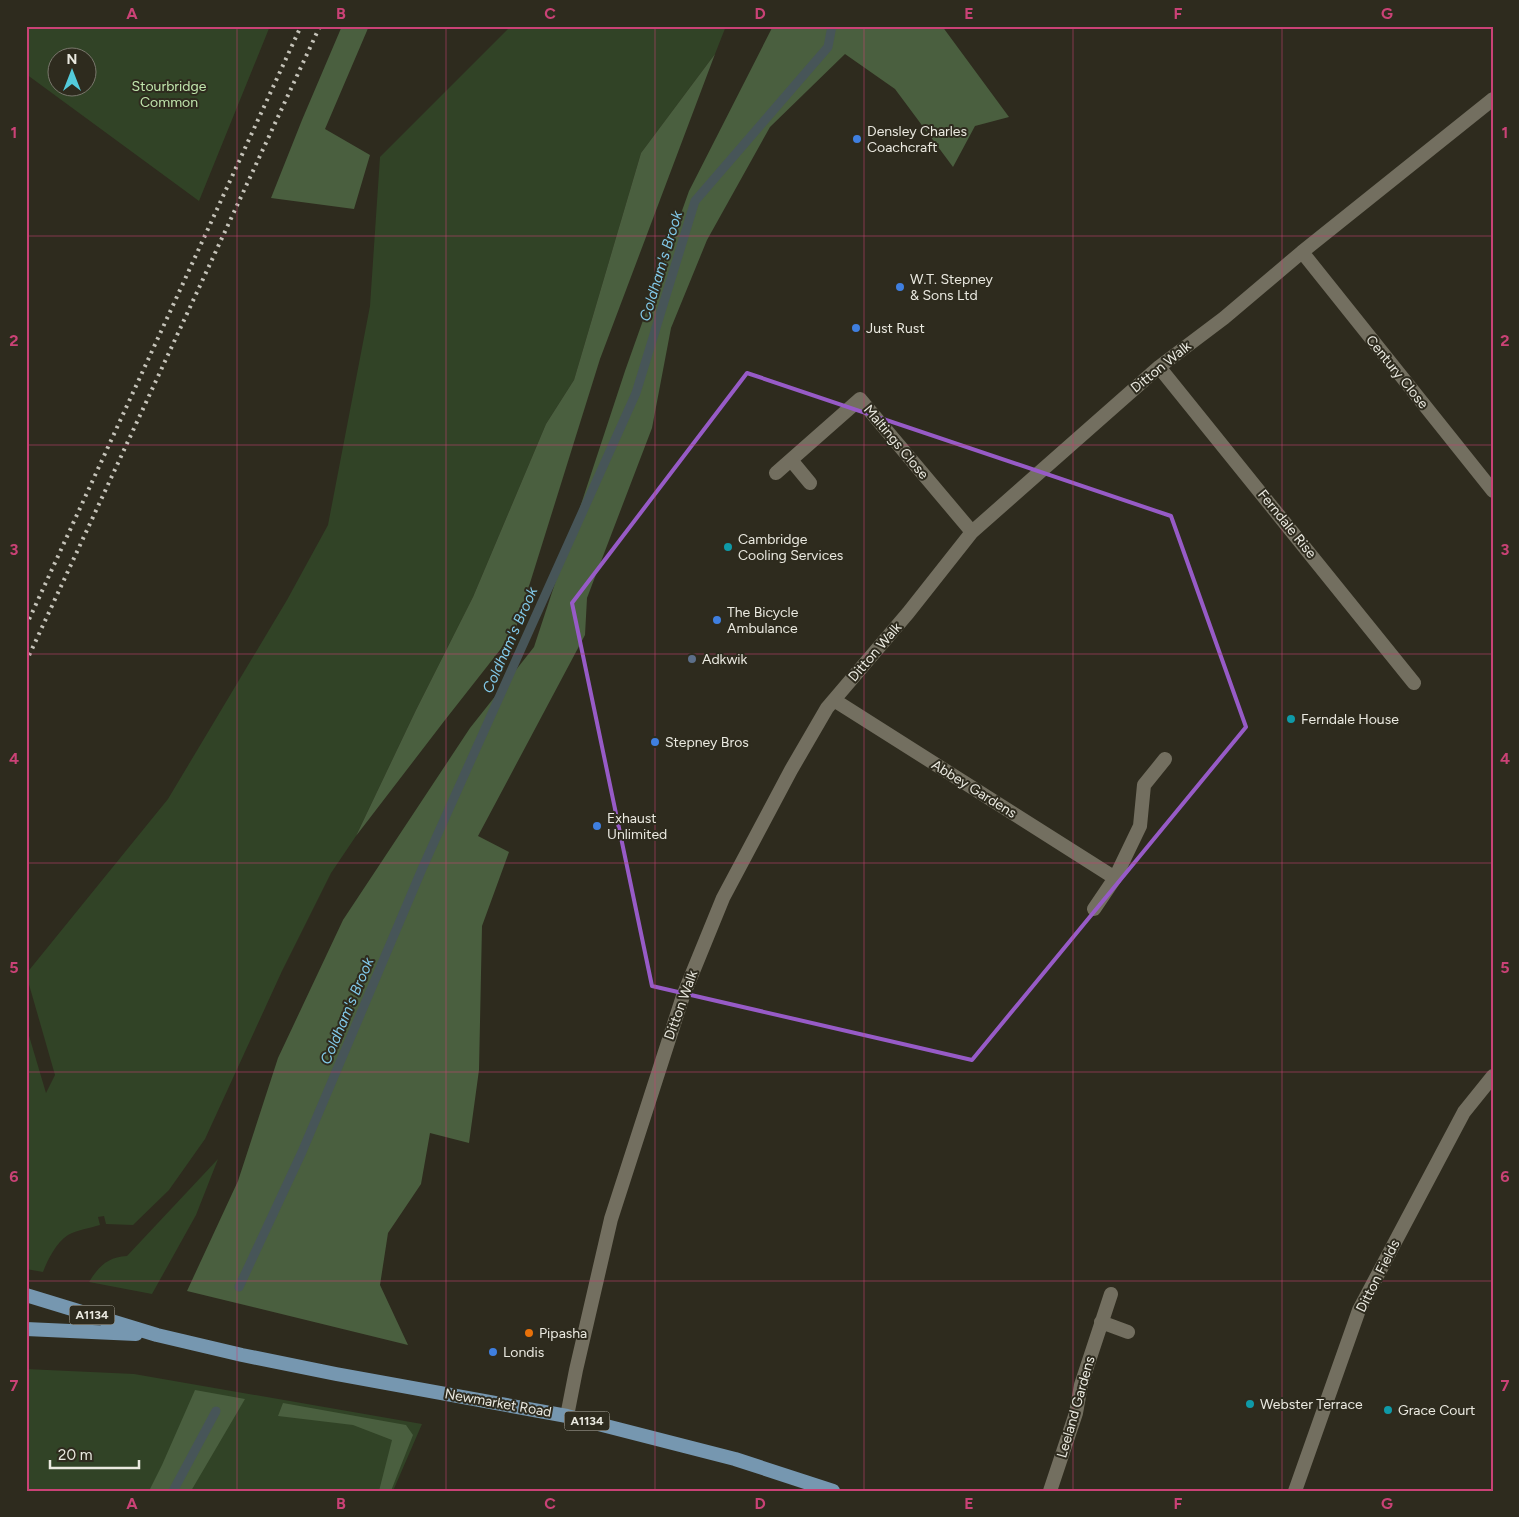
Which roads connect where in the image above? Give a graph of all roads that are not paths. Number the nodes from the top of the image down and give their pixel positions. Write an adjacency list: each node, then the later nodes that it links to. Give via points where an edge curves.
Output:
1 (1493, 99): 2 (street, Ditton Walk)
2 (1302, 252): 3 (street, Ditton Walk, via 1224,318); 7 (street, Century Close)
3 (1159, 367): 8 (street, Ditton Walk); 9 (street, Ferndale Rise)
4 (791, 460): 5 (street, Maltings Close); 6 (street); 8 (street, Maltings Close, via 860,399)
5 (776, 473)
6 (810, 483)
7 (1493, 491)
8 (972, 532): 10 (street, Ditton Walk)
9 (1414, 683)
10 (834, 700): 12 (street, Abbey Gardens); 21 (street, Ditton Walk, via 791,770 723,898 682,996 611,1220)
11 (1165, 759): 12 (street, via 1144,785 1140,826)
12 (1115, 878): 13 (street)
13 (1094, 910)
14 (1493, 1076): 24 (street, Ditton Fields, via 1464,1112 1359,1310)
15 (1110, 1294): 17 (street, Leeland Gardens)
16 (26, 1295): 20 (main road, Newmarket Road / A1134)
17 (1101, 1322): 19 (street); 23 (street, Leeland Gardens)
18 (26, 1329): 20 (main road, Newmarket Road / A1134)
19 (1128, 1332)
20 (157, 1335): 21 (main road, Newmarket Road / A1134, via 336,1374)
21 (567, 1416): 22 (main road, Newmarket Road / A1134, via 735,1459)
22 (833, 1491)
23 (1050, 1491)
24 (1296, 1491)

